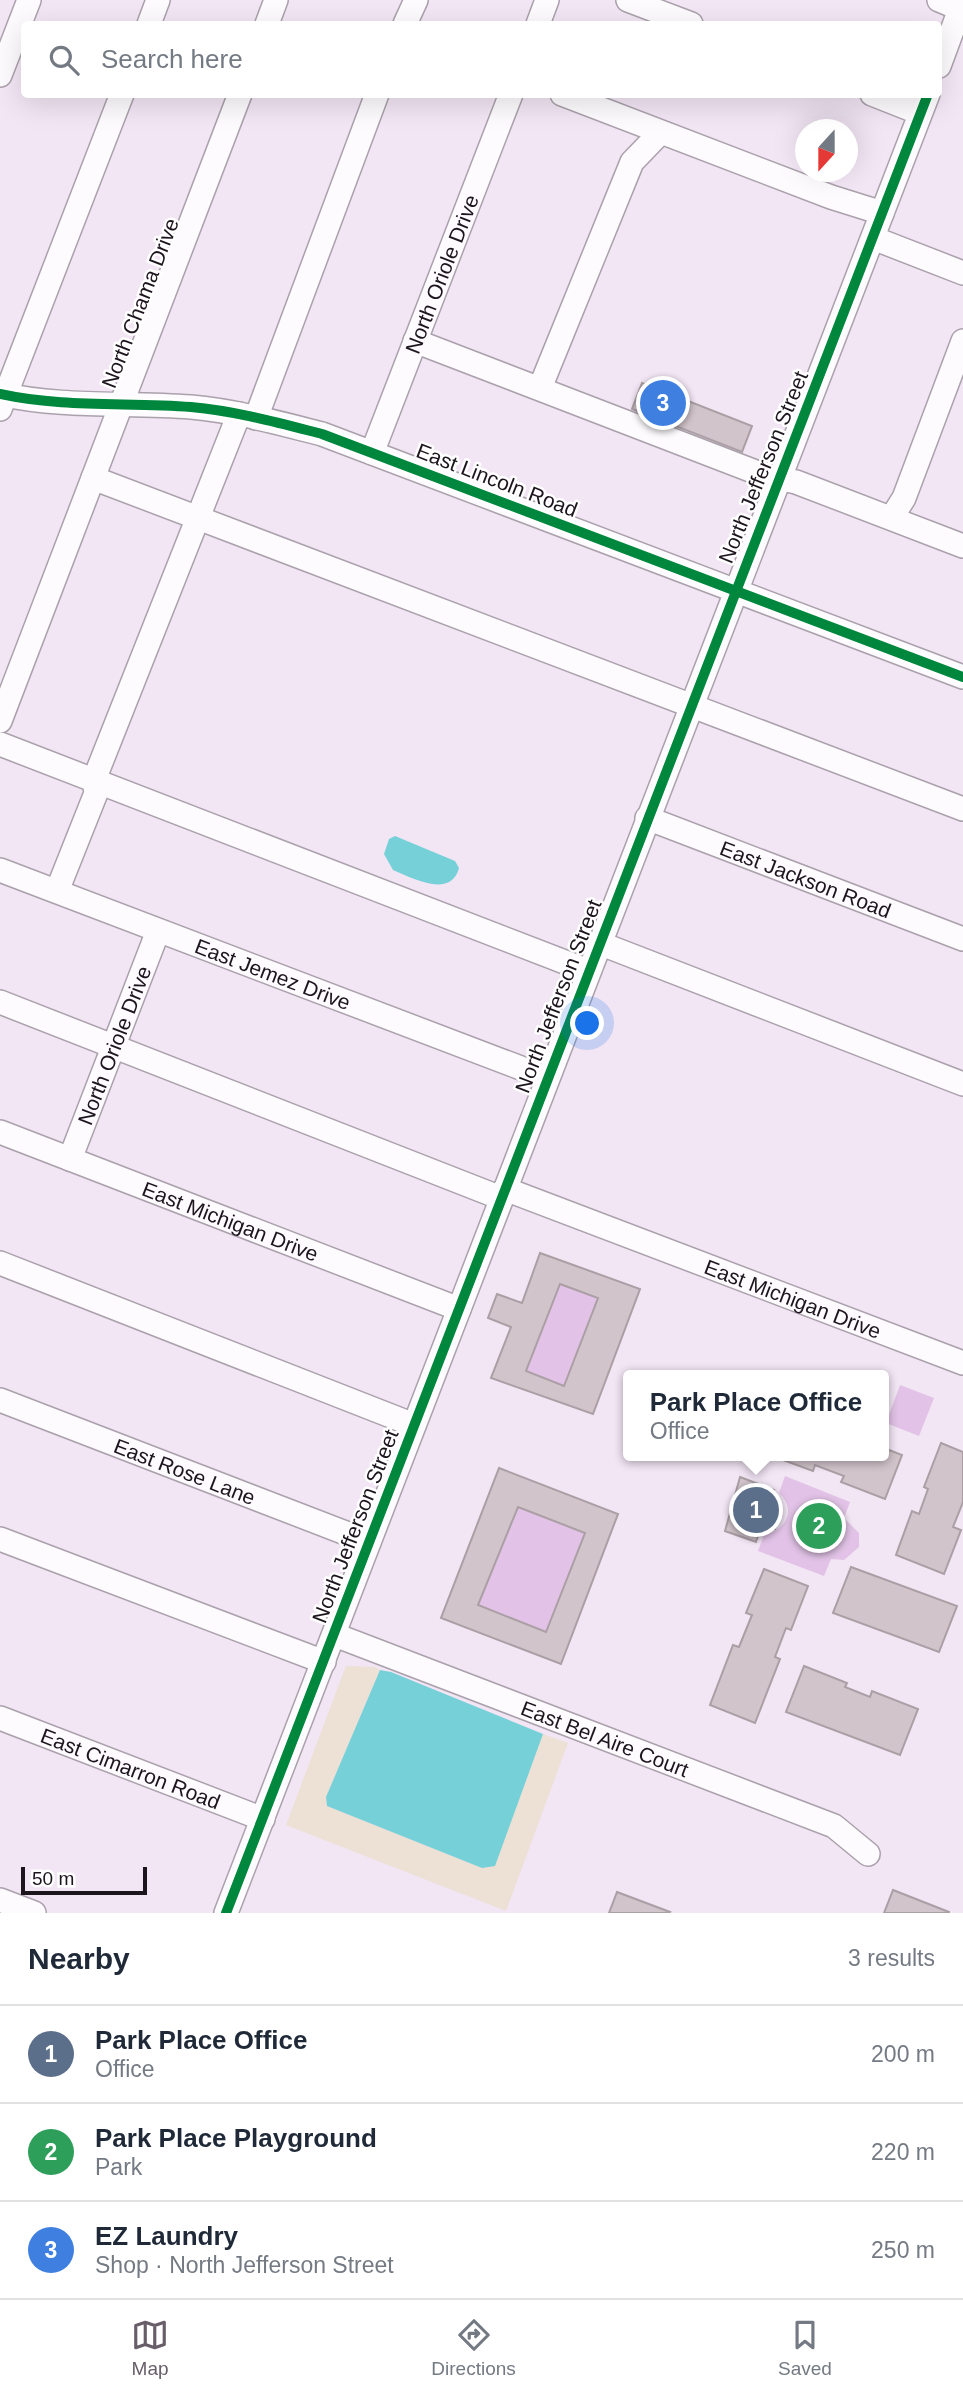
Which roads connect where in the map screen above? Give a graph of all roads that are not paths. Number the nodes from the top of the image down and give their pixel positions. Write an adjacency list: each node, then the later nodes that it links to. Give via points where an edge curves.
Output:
1 (29, 0): 14 (street)
2 (158, 0): 8 (street)
3 (276, 0): 9 (street)
4 (416, 0): 10 (street)
5 (547, 0): 11 (street)
6 (628, 0): 12 (street)
7 (956, 5): 13 (street)
8 (150, 21)
9 (268, 21)
10 (406, 21)
11 (539, 21)
12 (683, 21)
13 (942, 55)
14 (0, 75)
15 (120, 98): 29 (street)
16 (238, 98): 30 (street, North Chama Drive)
17 (375, 98): 31 (street)
18 (509, 98): 26 (street, North Oriole Drive)
19 (572, 98): 22 (street)
20 (893, 98): 21 (street)
21 (924, 104): 23 (street, North Jefferson Street)
22 (660, 133): 23 (street); 28 (street, via 632,162)
23 (882, 213): 24 (street, North Jefferson Street)
24 (873, 238): 25 (street); 34 (street, North Jefferson Street)
25 (963, 273)
26 (415, 341): 28 (street); 32 (street, North Oriole Drive)
27 (963, 341): 35 (street, via 904,498)
28 (540, 388): 34 (street)
29 (2, 399): 30 (street, East Lincoln Road)
30 (121, 404): 31 (street, East Lincoln Road); 33 (street, North Chama Drive)
31 (247, 416): 32 (street, East Lincoln Road, via 322,434); 36 (street)
32 (372, 453): 38 (street, East Lincoln Road)
33 (93, 478): 36 (street); 41 (street, North Chama Drive)
34 (779, 480): 35 (street); 38 (street, North Jefferson Street)
35 (892, 517): 37 (street)
36 (200, 518): 40 (street); 43 (street)
37 (963, 546)
38 (734, 591): 39 (street, East Lincoln Road); 40 (street, North Jefferson Street)
39 (963, 677)
40 (690, 706): 44 (street); 45 (street, North Jefferson Street)
41 (0, 721)
42 (0, 744): 43 (street)
43 (94, 780): 47 (street, via 96,793); 51 (street)
44 (963, 809)
45 (647, 818): 49 (street, East Jackson Road); 50 (street, North Jefferson Street)
46 (0, 870): 47 (street, East Jemez Drive)
47 (57, 891): 48 (street, East Jemez Drive)
48 (158, 931): 53 (street, North Oriole Drive); 54 (street, East Jemez Drive)
49 (963, 939)
50 (599, 943): 51 (street, North Jefferson Street); 55 (street)
51 (588, 971): 54 (street, North Jefferson Street)
52 (0, 1002): 53 (street, East Michigan Drive)
53 (114, 1046): 57 (street, North Oriole Drive); 58 (street, East Michigan Drive)
54 (547, 1078): 58 (street, North Jefferson Street)
55 (963, 1084)
56 (0, 1132): 57 (street, East Michigan Drive)
57 (70, 1159): 60 (street, East Michigan Drive)
58 (503, 1193): 60 (street, North Jefferson Street); 61 (street, East Michigan Drive)
59 (0, 1263): 63 (street)
60 (459, 1309): 63 (street, North Jefferson Street)
61 (963, 1363)
62 (0, 1400): 65 (street, East Rose Lane)
63 (414, 1425): 65 (street, North Jefferson Street)
64 (0, 1539): 67 (street)
65 (369, 1542): 66 (street, North Jefferson Street)
66 (335, 1634): 67 (street, North Jefferson Street); 70 (street, East Bel Aire Court, via 834,1826)
67 (324, 1662): 69 (street, North Jefferson Street)
68 (0, 1718): 69 (street, East Cimarron Road)
69 (263, 1819): 73 (street, North Jefferson Street)
70 (868, 1854)
71 (0, 1900): 72 (street)
72 (34, 1913)
73 (226, 1913)

